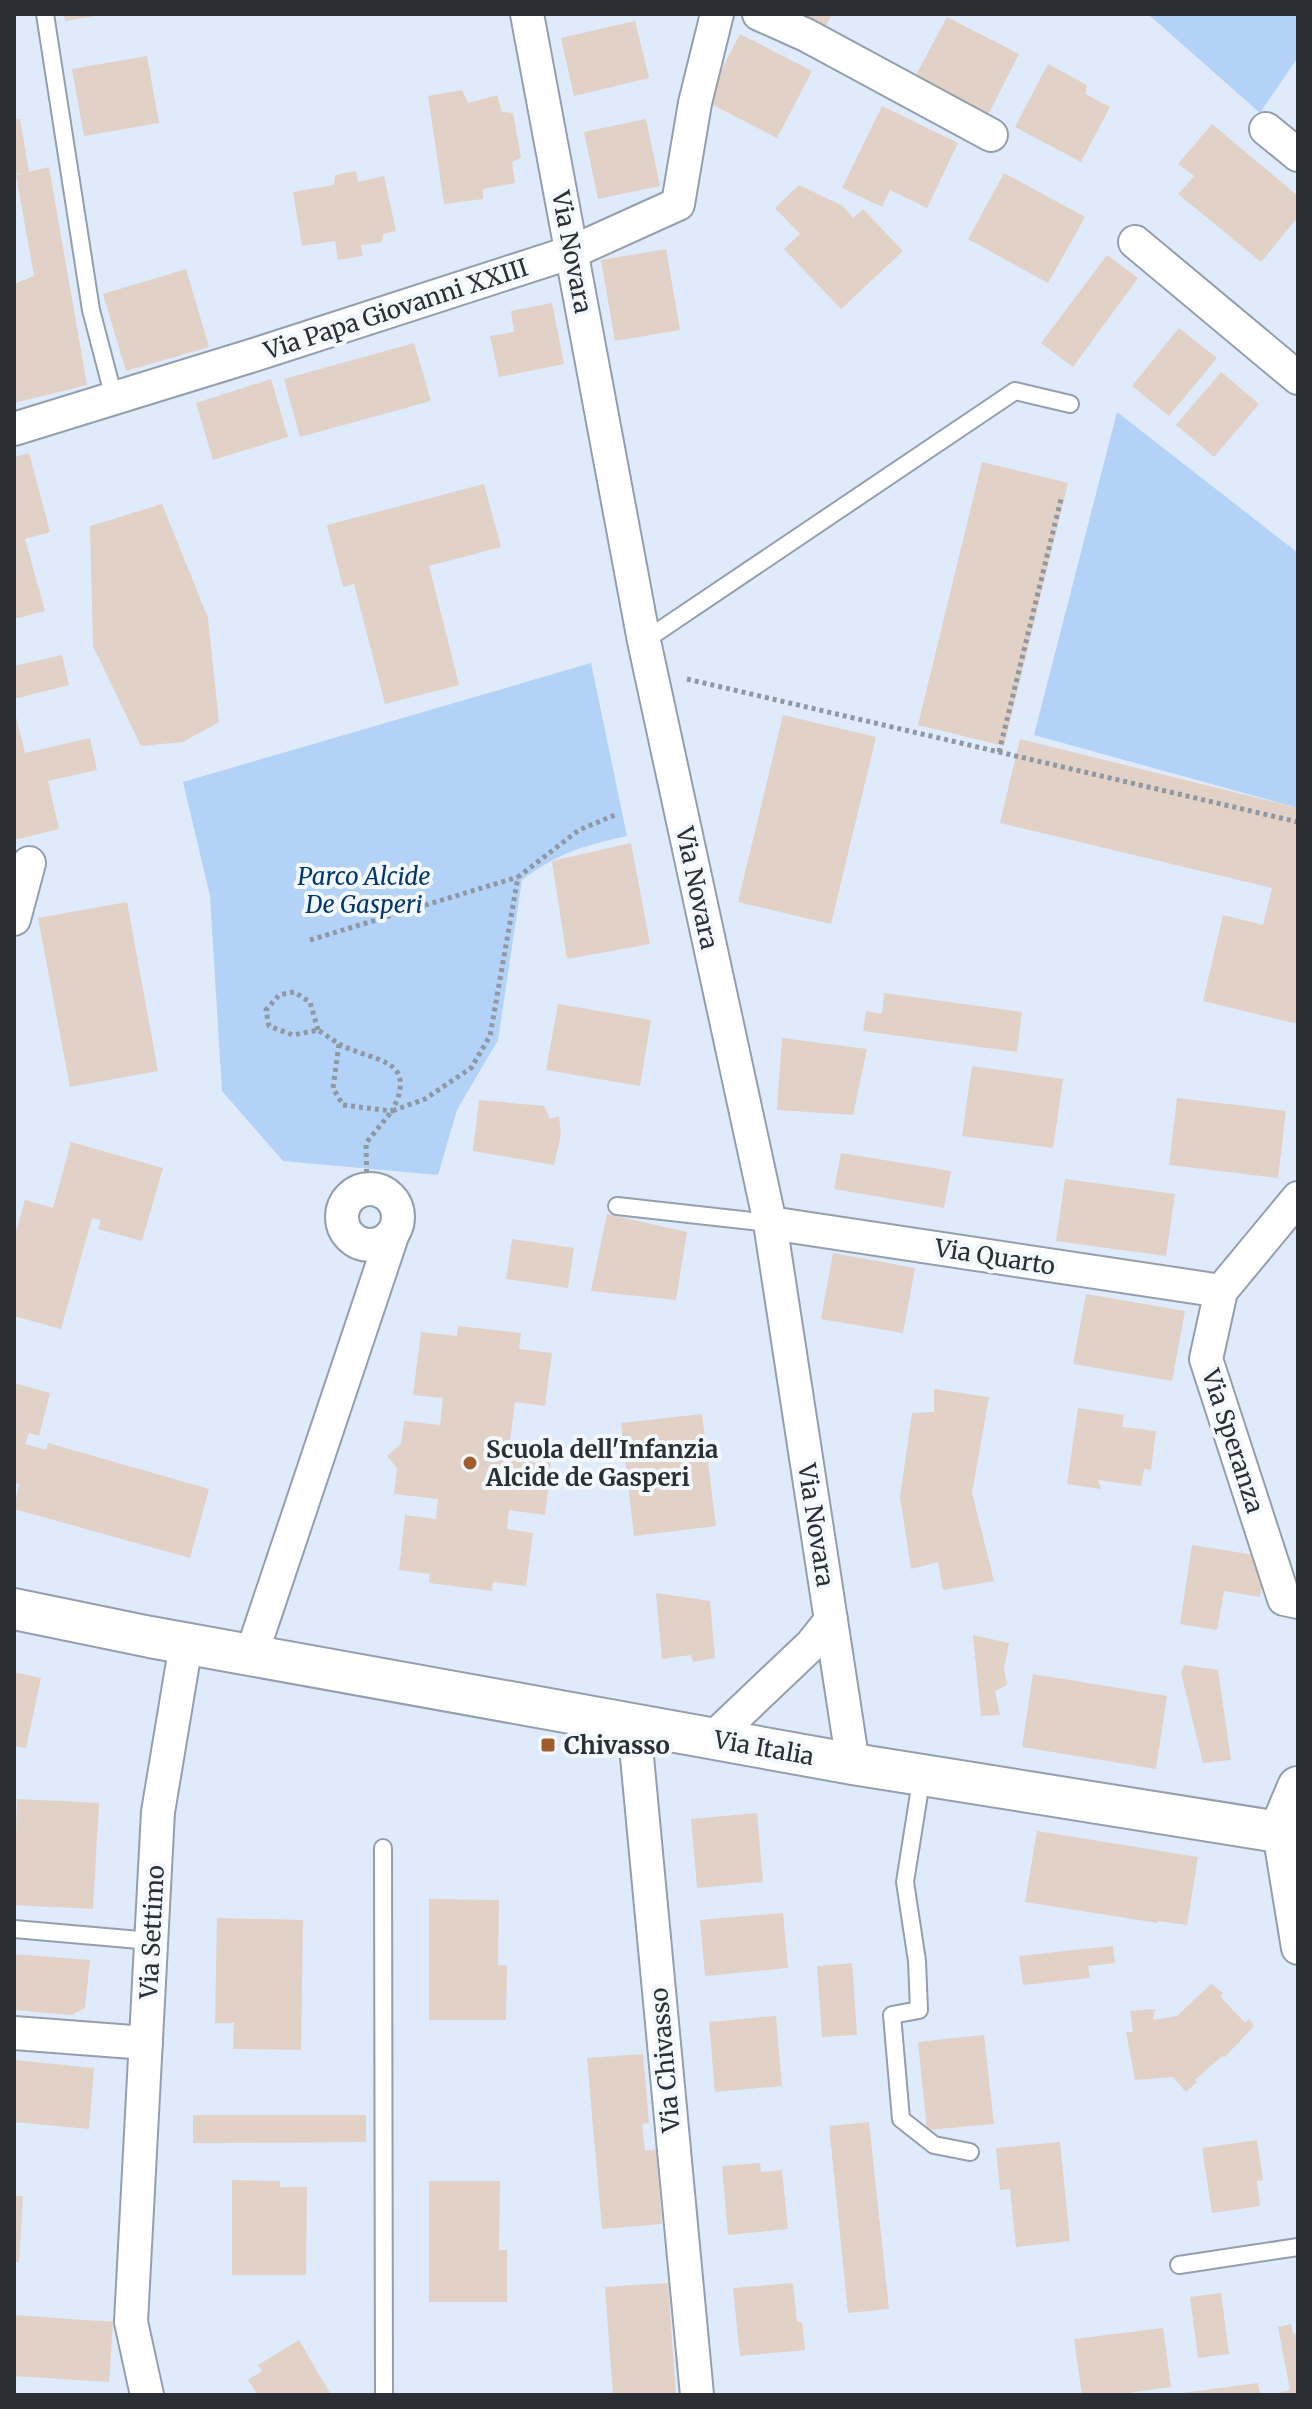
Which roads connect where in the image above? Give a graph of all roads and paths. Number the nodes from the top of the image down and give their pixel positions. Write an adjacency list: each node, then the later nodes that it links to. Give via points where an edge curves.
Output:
1 (45, 14): 11 (lane, via 91,310)
2 (527, 14): 9 (street, Via Novara)
3 (717, 14): 9 (street, Via Papa Giovanni XXIII, via 678,204)
4 (759, 14): 6 (street)
5 (1266, 129): 7 (street)
6 (991, 135)
7 (1298, 155)
8 (1135, 242): 10 (street)
9 (572, 252): 11 (street, Via Papa Giovanni XXIII); 15 (street, Via Novara)
10 (1298, 378)
11 (114, 398): 13 (street, Via Papa Giovanni XXIII)
12 (1070, 404): 15 (lane, via 1015,391)
13 (14, 429)
14 (1061, 499): 16 (path)
15 (648, 656): 16 (path); 29 (street, Via Novara)
16 (999, 752): 18 (path)
17 (615, 815): 20 (path, via 579,830)
18 (1298, 822)
19 (29, 863): 21 (street)
20 (518, 877): 22 (path); 25 (path, via 490,1036 471,1068 425,1099)
21 (14, 919)
22 (310, 940)
23 (318, 1030): 23 (path, via 293,1035 269,1026 266,1010 279,995 294,992 310,1002); 24 (path)
24 (339, 1044): 25 (path, via 357,1054 384,1058 399,1075 402,1092); 25 (path, via 333,1088 343,1105)
25 (392, 1111): 26 (path, via 366,1143)
26 (367, 1189): 30 (street, via 392,1199 398,1216); 30 (street, via 345,1204 346,1231 369,1245)
27 (1298, 1198): 31 (street, Via Speranza)
28 (617, 1206): 29 (lane)
29 (770, 1223): 31 (street, Via Quarto); 34 (street, Via Novara)
30 (393, 1233): 36 (street)
31 (1221, 1291): 32 (street, Via Speranza, via 1206,1359 1284,1599)
32 (1298, 1602)
33 (14, 1609): 35 (street)
34 (831, 1620): 38 (street); 39 (street, Via Novara)
35 (186, 1644): 36 (street, Via Italia); 45 (street, Via Settimo, via 158,1812)
36 (251, 1656): 37 (street, Via Italia)
37 (634, 1725): 38 (street, Via Italia); 54 (street, Via Chivasso)
38 (713, 1738): 39 (street, Via Italia)
39 (853, 1764): 40 (street, Via Italia)
40 (922, 1775): 42 (street, Via Italia); 49 (lane, via 905,1882 919,2010 892,2015 901,2119 934,2145)
41 (1298, 1787): 42 (street)
42 (1289, 1832): 46 (street)
43 (383, 1848): 53 (lane)
44 (14, 1929): 45 (lane)
45 (151, 1941): 48 (street, Via Settimo)
46 (1298, 1948)
47 (14, 2033): 48 (street)
48 (146, 2043): 52 (street, Via Settimo, via 131,2322)
49 (970, 2152)
50 (1298, 2247): 51 (lane)
51 (1179, 2265)
52 (147, 2395)
53 (384, 2395)
54 (697, 2395)

